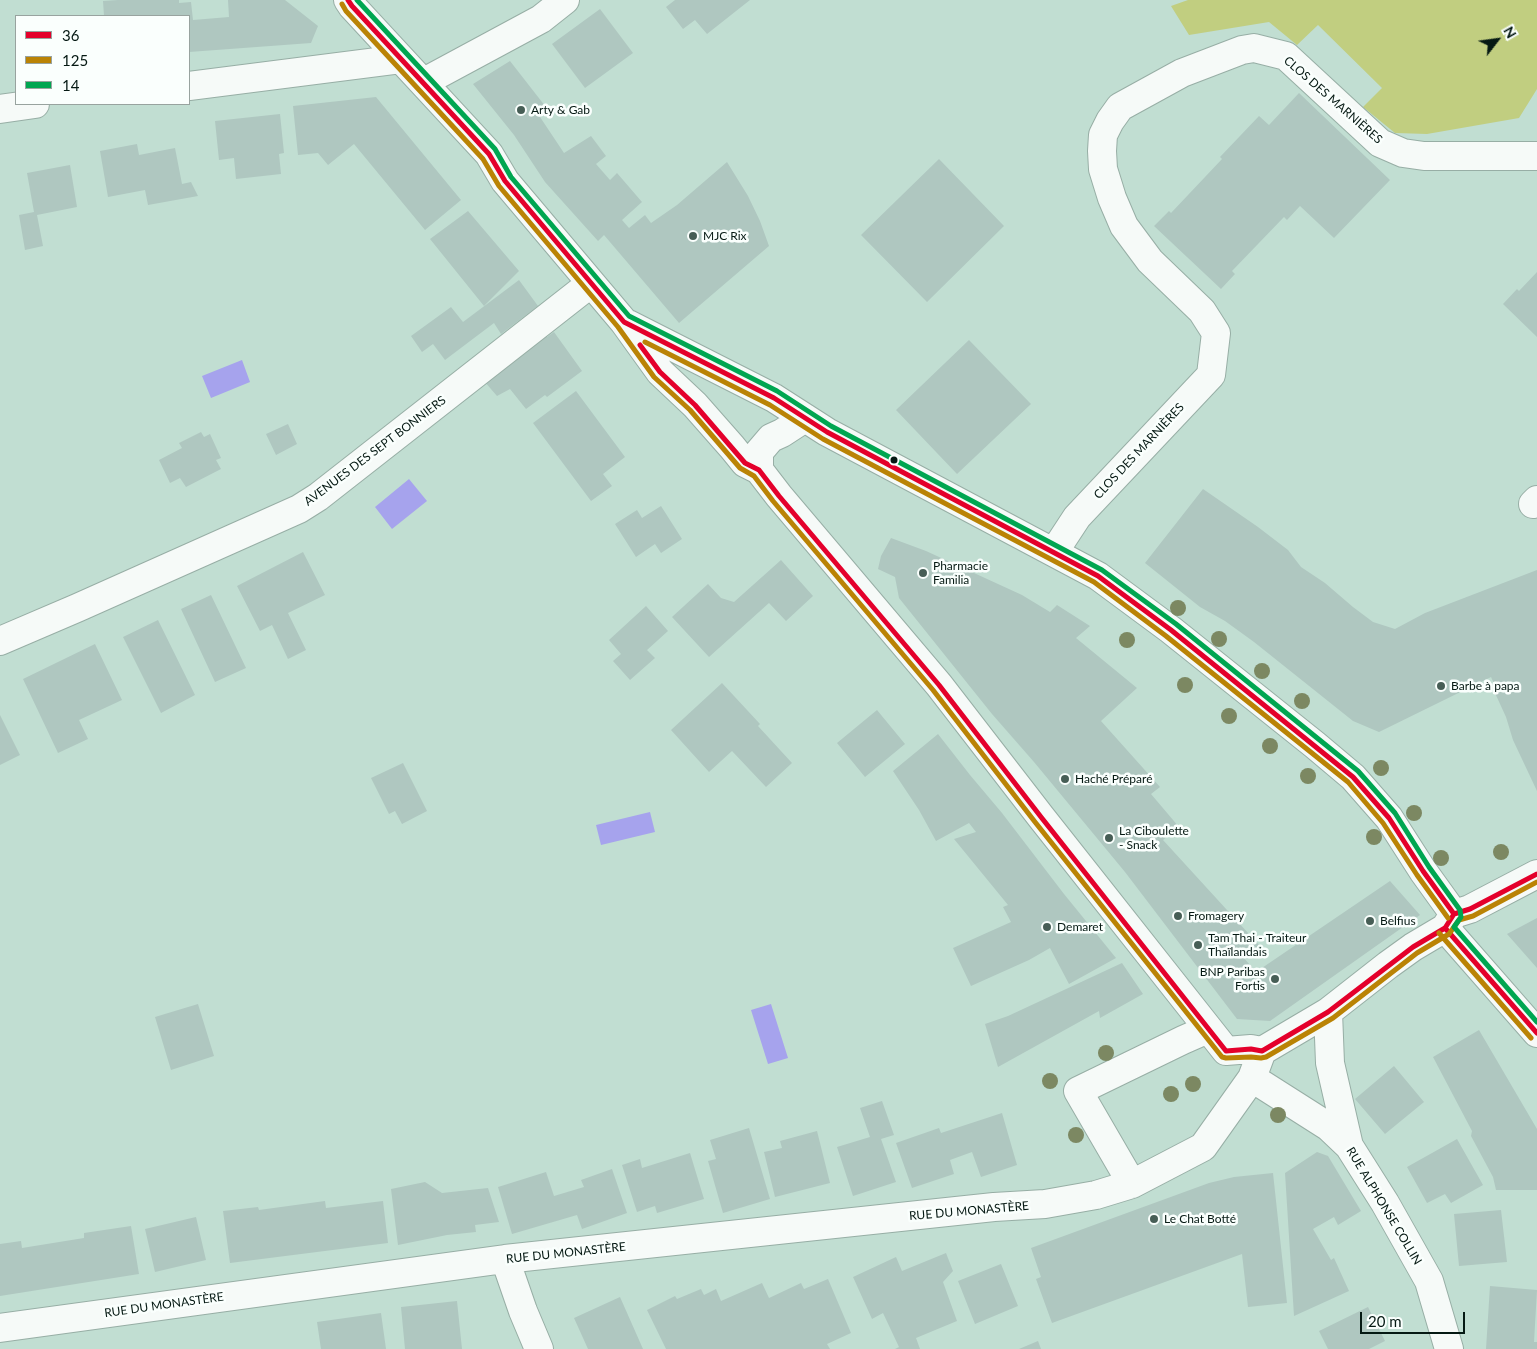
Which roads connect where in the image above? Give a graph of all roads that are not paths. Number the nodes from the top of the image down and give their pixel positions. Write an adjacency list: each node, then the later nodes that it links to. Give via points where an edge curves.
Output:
1 (348, 0): 3 (street)
2 (565, 0): 4 (street, via 542,19)
3 (401, 59): 4 (street); 5 (street)
4 (424, 82): 9 (street, via 489,154 504,181)
5 (190, 86)
6 (28, 105): 7 (street)
7 (0, 109)
8 (1537, 156): 13 (street, CLOS DES MARNIÈRES, via 1424,156 1403,153 1380,143 1286,56 1254,48 1182,73 1120,107 1103,135 1103,169 1112,198 1124,226 1150,261 1202,312 1216,333 1211,375 1077,517)
9 (590, 284): 10 (street); 14 (street, AVENUES DES SEPT BONNIERS, via 299,509)
10 (624, 322): 11 (street, via 774,398); 12 (street, via 660,372 695,405 746,463)
11 (804, 418): 12 (street, via 770,438 759,452); 13 (street)
12 (759, 470): 18 (street, via 939,685)
13 (1054, 552): 16 (street, via 1098,576 1171,630 1353,778 1389,818)
14 (0, 640)
15 (1537, 874): 16 (street)
16 (1450, 921): 17 (street); 19 (street)
17 (1328, 1012): 20 (street); 22 (street, via 1330,1063)
18 (1208, 1029): 20 (street, via 1226,1051); 23 (street, via 1078,1091)
19 (1537, 1033)
20 (1262, 1051): 21 (street, RUE DU MONASTÈRE)
21 (1252, 1078): 22 (street, RUE ALPHONSE COLLIN, via 1329,1127); 23 (street, RUE DU MONASTÈRE, via 1203,1147)
22 (1349, 1146): 27 (street, RUE ALPHONSE COLLIN, via 1429,1281)
23 (1132, 1184): 24 (street, RUE DU MONASTÈRE, via 1096,1195 1045,1204)
24 (505, 1259): 25 (street, RUE DU MONASTÈRE); 26 (street)
25 (0, 1328)
26 (539, 1349)
27 (1449, 1349)

